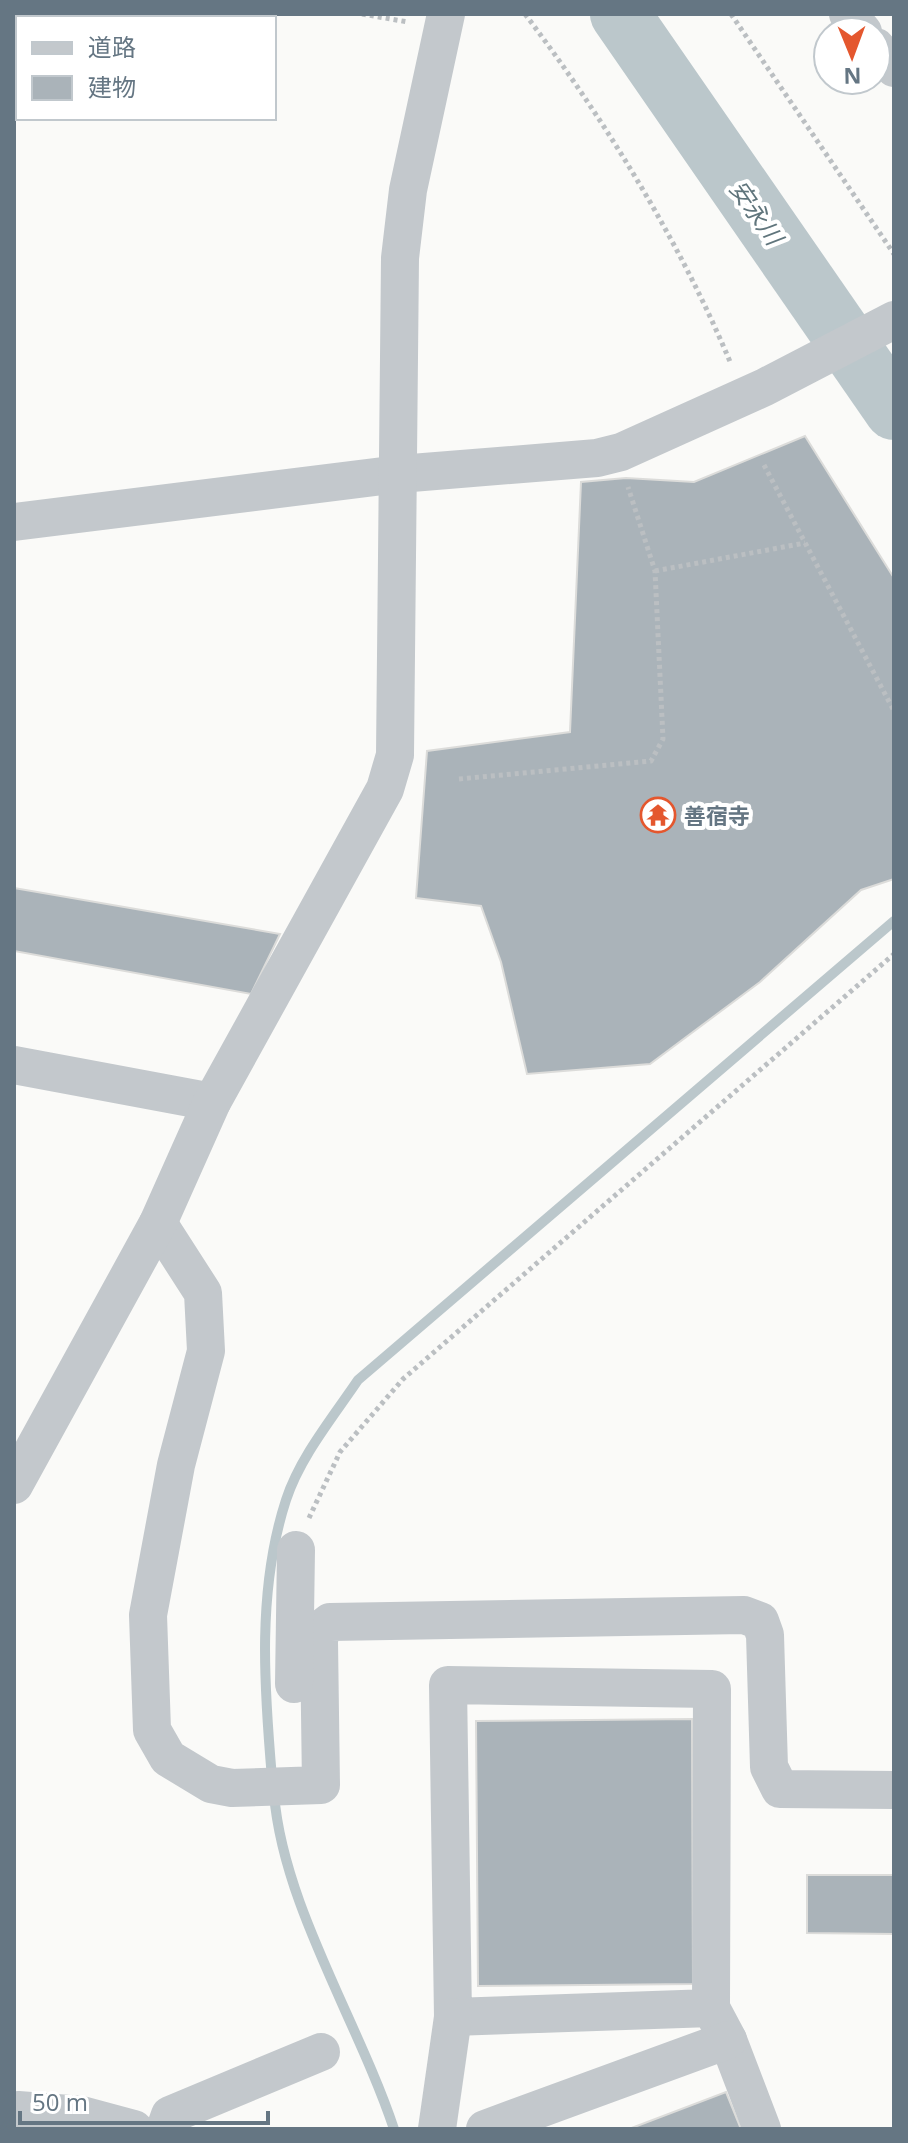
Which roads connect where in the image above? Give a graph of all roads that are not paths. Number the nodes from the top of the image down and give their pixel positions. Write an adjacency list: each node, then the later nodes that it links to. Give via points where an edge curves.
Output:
1 (443, 21): 3 (street, via 408,190 400,258)
2 (894, 320): 3 (street, via 621,452)
3 (399, 474): 4 (street); 6 (street, via 395,755 385,789)
4 (14, 522)
5 (14, 1065): 6 (street)
6 (212, 1102): 7 (street)
7 (158, 1223): 8 (street); 10 (street, via 203,1293 206,1351 176,1465 148,1615 152,1730 168,1758 211,1784)
8 (14, 1485)
9 (296, 1550): 10 (street)
10 (294, 1787): 11 (street, via 321,1785 319,1641 321,1629 330,1622 744,1615 760,1621 765,1635 769,1767 780,1789)
11 (894, 1790)
12 (453, 2017): 13 (street); 13 (street, via 448,1685 712,1689); 18 (street)
13 (719, 2024): 19 (street); 20 (street)
14 (321, 2052): 17 (street, via 170,2115)
15 (16, 2109): 16 (street, via 82,2115)
16 (134, 2129)
17 (165, 2129)
18 (437, 2129)
19 (485, 2129)
20 (762, 2129)

